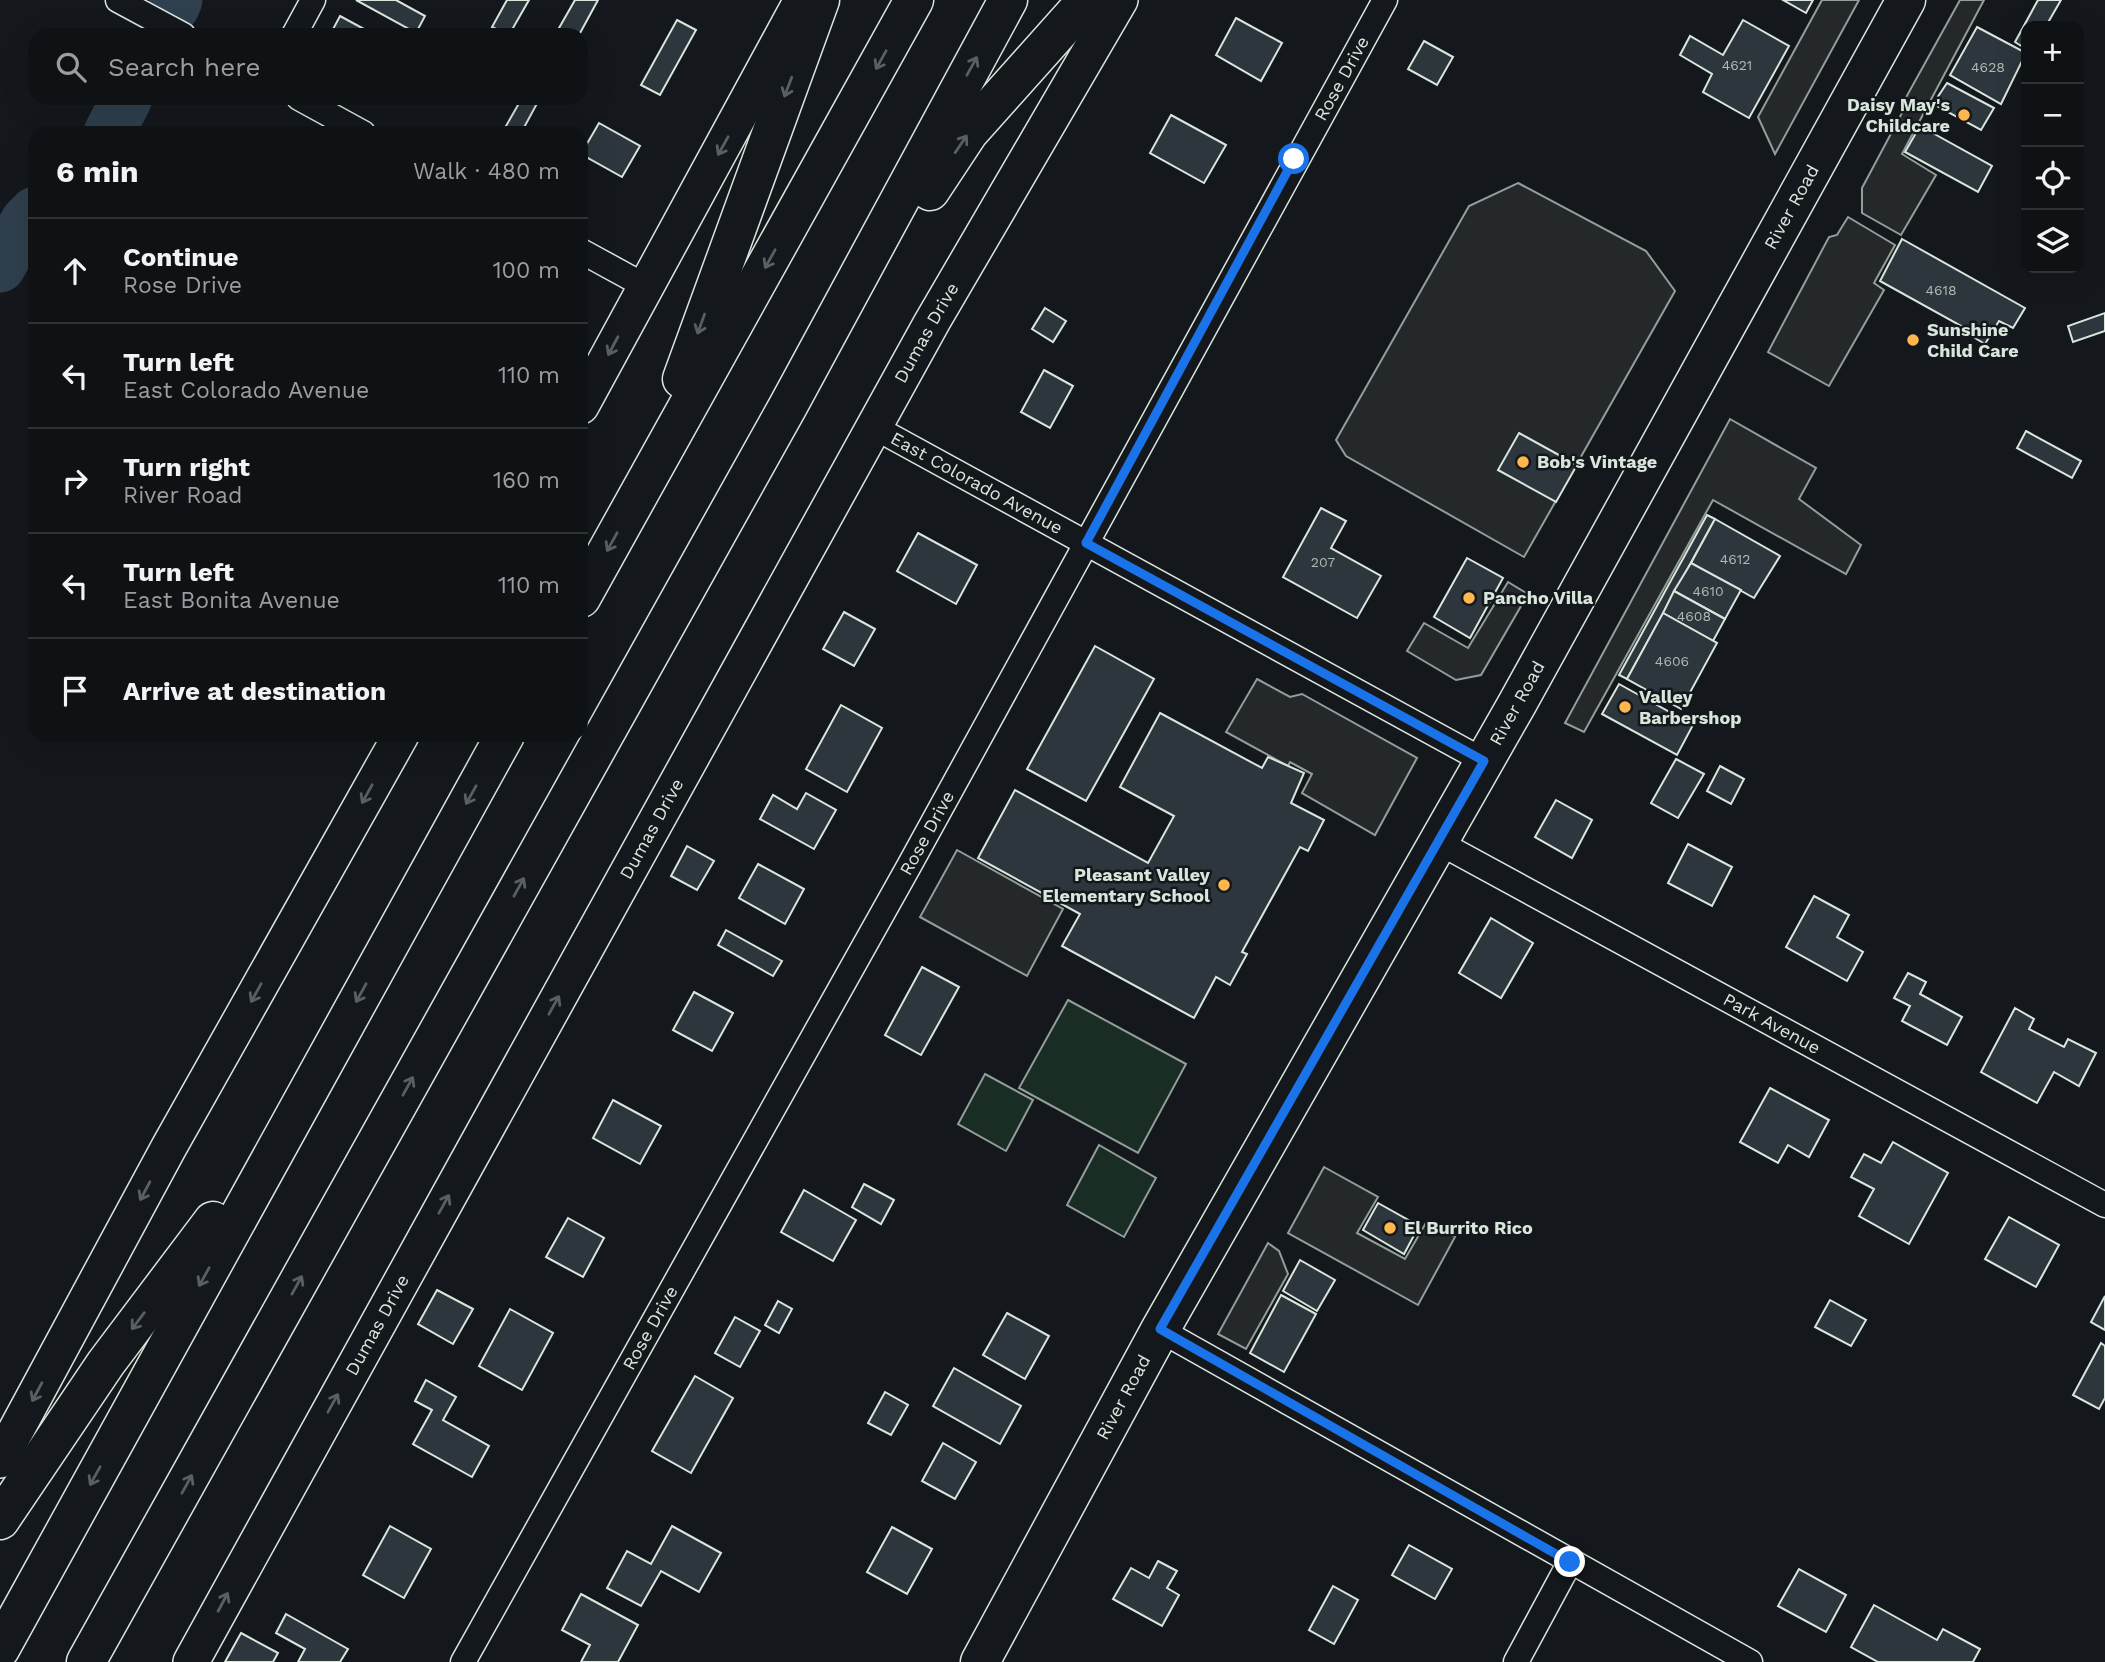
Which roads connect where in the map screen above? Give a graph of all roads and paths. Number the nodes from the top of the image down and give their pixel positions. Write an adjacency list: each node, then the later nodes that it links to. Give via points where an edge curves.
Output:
1 (118, 0): 11 (street)
2 (313, 0): 12 (street)
3 (802, 0): 16 (main road, one-way to 16)
4 (820, 0): 20 (main road, one-way to 20)
5 (914, 0): 20 (main road, one-way to 20)
6 (1008, 0): 18 (main road, one-way to 6)
7 (1087, 0): 18 (main road, one-way to 7, via 969,132)
8 (1121, 0): 19 (main road, Dumas Drive)
9 (1385, 0): 21 (street, Rose Drive)
10 (1906, 0): 25 (main road, River Road)
11 (170, 28)
12 (298, 28)
13 (312, 105): 14 (street)
14 (350, 126)
15 (588, 255): 16 (street)
16 (645, 286): 17 (main road, one-way to 17)
17 (588, 392)
18 (788, 405): 32 (main road, one-way to 18)
19 (874, 427): 21 (street, East Colorado Avenue); 37 (main road, Dumas Drive, one-way to 19)
20 (643, 485): 22 (main road, one-way to 22)
21 (1086, 543): 25 (street, East Colorado Avenue); 38 (street, Rose Drive)
22 (588, 585)
23 (397, 742): 30 (main road, one-way to 30, via 169,1147)
24 (501, 742): 27 (main road, one-way to 27)
25 (1484, 761): 26 (main road, River Road)
26 (1438, 842): 28 (street, Park Avenue); 29 (main road, River Road)
27 (296, 1110): 31 (main road, one-way to 31, via 106,1363); 34 (main road, one-way to 34)
28 (2105, 1205)
29 (1160, 1329): 33 (street); 39 (main road, River Road)
30 (0, 1460)
31 (0, 1520)
32 (153, 1543): 35 (main road); 36 (main road)
33 (1570, 1562): 40 (street); 41 (street)
34 (0, 1649)
35 (86, 1662)
36 (110, 1662)
37 (191, 1662)
38 (463, 1662)
39 (979, 1662)
40 (1516, 1662)
41 (1750, 1662)

